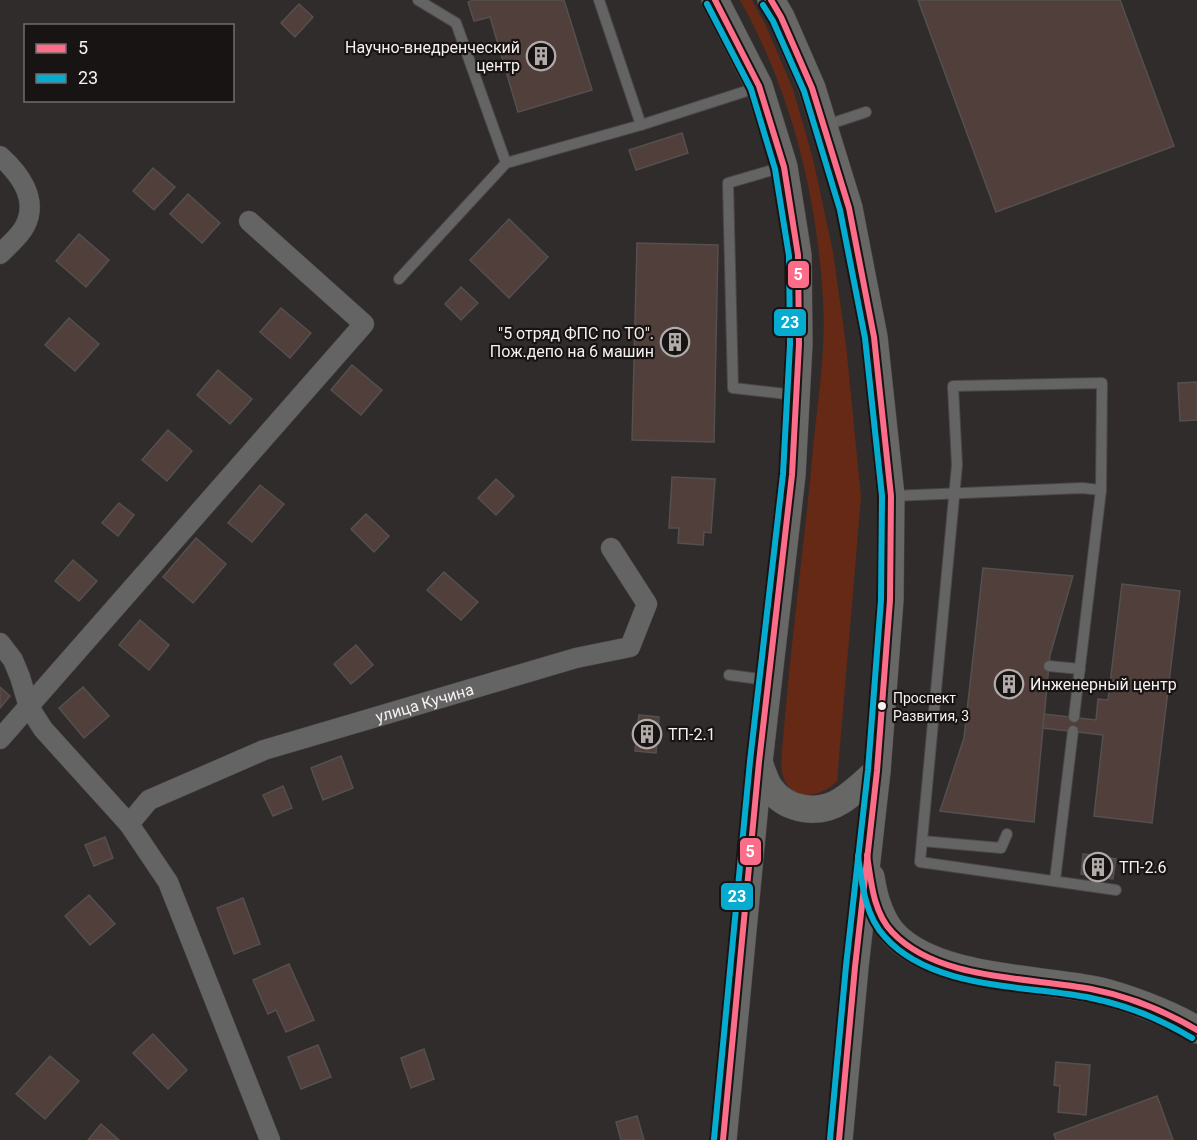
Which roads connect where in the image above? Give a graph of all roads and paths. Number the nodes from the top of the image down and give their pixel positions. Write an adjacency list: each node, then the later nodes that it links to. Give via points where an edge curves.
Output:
1 (418, 0): 10 (lane, via 456,23)
2 (599, 0): 7 (lane)
3 (716, 0): 5 (street)
4 (771, 0): 8 (street, via 812,88)
5 (759, 86): 7 (lane); 11 (street)
6 (866, 112): 8 (lane)
7 (641, 125): 10 (lane)
8 (824, 126): 18 (street, via 849,208 874,337)
9 (0, 156): 13 (street, via 21,179 29,215 25,227)
10 (506, 163): 14 (lane)
11 (784, 167): 15 (street, via 798,255); 15 (lane, via 728,183 733,388)
12 (249, 221): 25 (street, via 364,324)
13 (0, 254)
14 (399, 279)
15 (796, 395): 24 (street, via 792,475)
16 (1101, 490): 17 (lane); 17 (lane, via 1102,383 953,386 957,465); 22 (lane)
17 (954, 494): 18 (lane); 33 (lane)
18 (891, 496): 30 (street, via 890,600)
19 (611, 548): 31 (street, улица Кучина, via 647,604 630,647 576,658 264,750 149,800)
20 (0, 643): 25 (street, via 13,660)
21 (1049, 666): 22 (lane)
22 (1080, 669): 26 (lane)
23 (729, 675): 24 (lane)
24 (769, 680): 29 (street)
25 (29, 707): 28 (street); 31 (street, via 43,729)
26 (1074, 717)
27 (1073, 732): 35 (lane)
28 (0, 739)
29 (759, 762): 30 (street, via 769,788 787,802 810,810 841,801); 39 (street)
30 (877, 771): 34 (street)
31 (129, 824): 38 (street, via 168,882)
32 (1007, 834): 33 (lane, via 1001,848)
33 (922, 841): 35 (lane, via 920,862)
34 (867, 855): 37 (street, via 881,914 893,933 916,951 970,970 1092,989); 40 (street)
35 (1055, 880): 36 (lane)
36 (1116, 890)
37 (1197, 1030)
38 (270, 1140)
39 (723, 1140)
40 (839, 1140)

